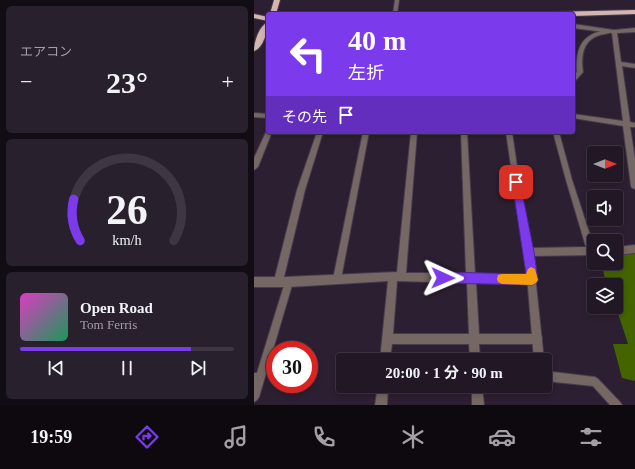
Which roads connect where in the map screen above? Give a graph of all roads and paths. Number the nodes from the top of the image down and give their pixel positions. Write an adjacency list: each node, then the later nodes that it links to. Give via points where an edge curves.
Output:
1 (277, 0): 3 (highway)
2 (397, 0): 4 (street)
3 (274, 12)
4 (395, 12)
5 (635, 12): 6 (highway)
6 (575, 13)
7 (254, 16): 8 (highway)
8 (266, 19)
9 (575, 26): 12 (street)
10 (266, 27): 13 (highway)
11 (635, 30): 12 (street)
12 (612, 32): 14 (street); 16 (lane, via 598,32 586,41 579,57 580,72)
13 (255, 46)
14 (619, 64): 15 (street); 20 (street)
15 (635, 66)
16 (575, 78)
17 (254, 115): 18 (street)
18 (266, 116)
19 (575, 116): 20 (street)
20 (627, 124): 21 (street); 30 (street)
21 (635, 125)
22 (268, 134): 29 (street)
23 (319, 134): 41 (street, via 301,190)
24 (365, 134): 38 (lane)
25 (414, 134): 36 (street)
26 (464, 134): 37 (street)
27 (509, 134): 35 (lane)
28 (557, 134): 31 (lane)
29 (254, 167)
30 (635, 186)
31 (587, 236)
32 (635, 249): 33 (lane)
33 (623, 250)
34 (587, 251): 35 (lane)
35 (529, 252): 39 (lane)
36 (397, 276): 37 (street); 38 (street); 43 (street)
37 (470, 278): 39 (street); 44 (street)
38 (337, 279): 42 (street)
39 (532, 280): 45 (lane)
40 (254, 282): 41 (street)
41 (278, 282): 42 (street)
42 (289, 282): 50 (lane)
43 (387, 339): 44 (street); 46 (street)
44 (474, 339): 45 (street); 47 (street)
45 (537, 339): 48 (lane)
46 (386, 353)
47 (475, 353)
48 (538, 353)
49 (552, 377): 56 (lane, via 595,382)
50 (257, 378): 53 (lane)
51 (382, 393): 54 (street)
52 (477, 393): 55 (street)
53 (254, 397)
54 (381, 405)
55 (478, 405)
56 (617, 405)

